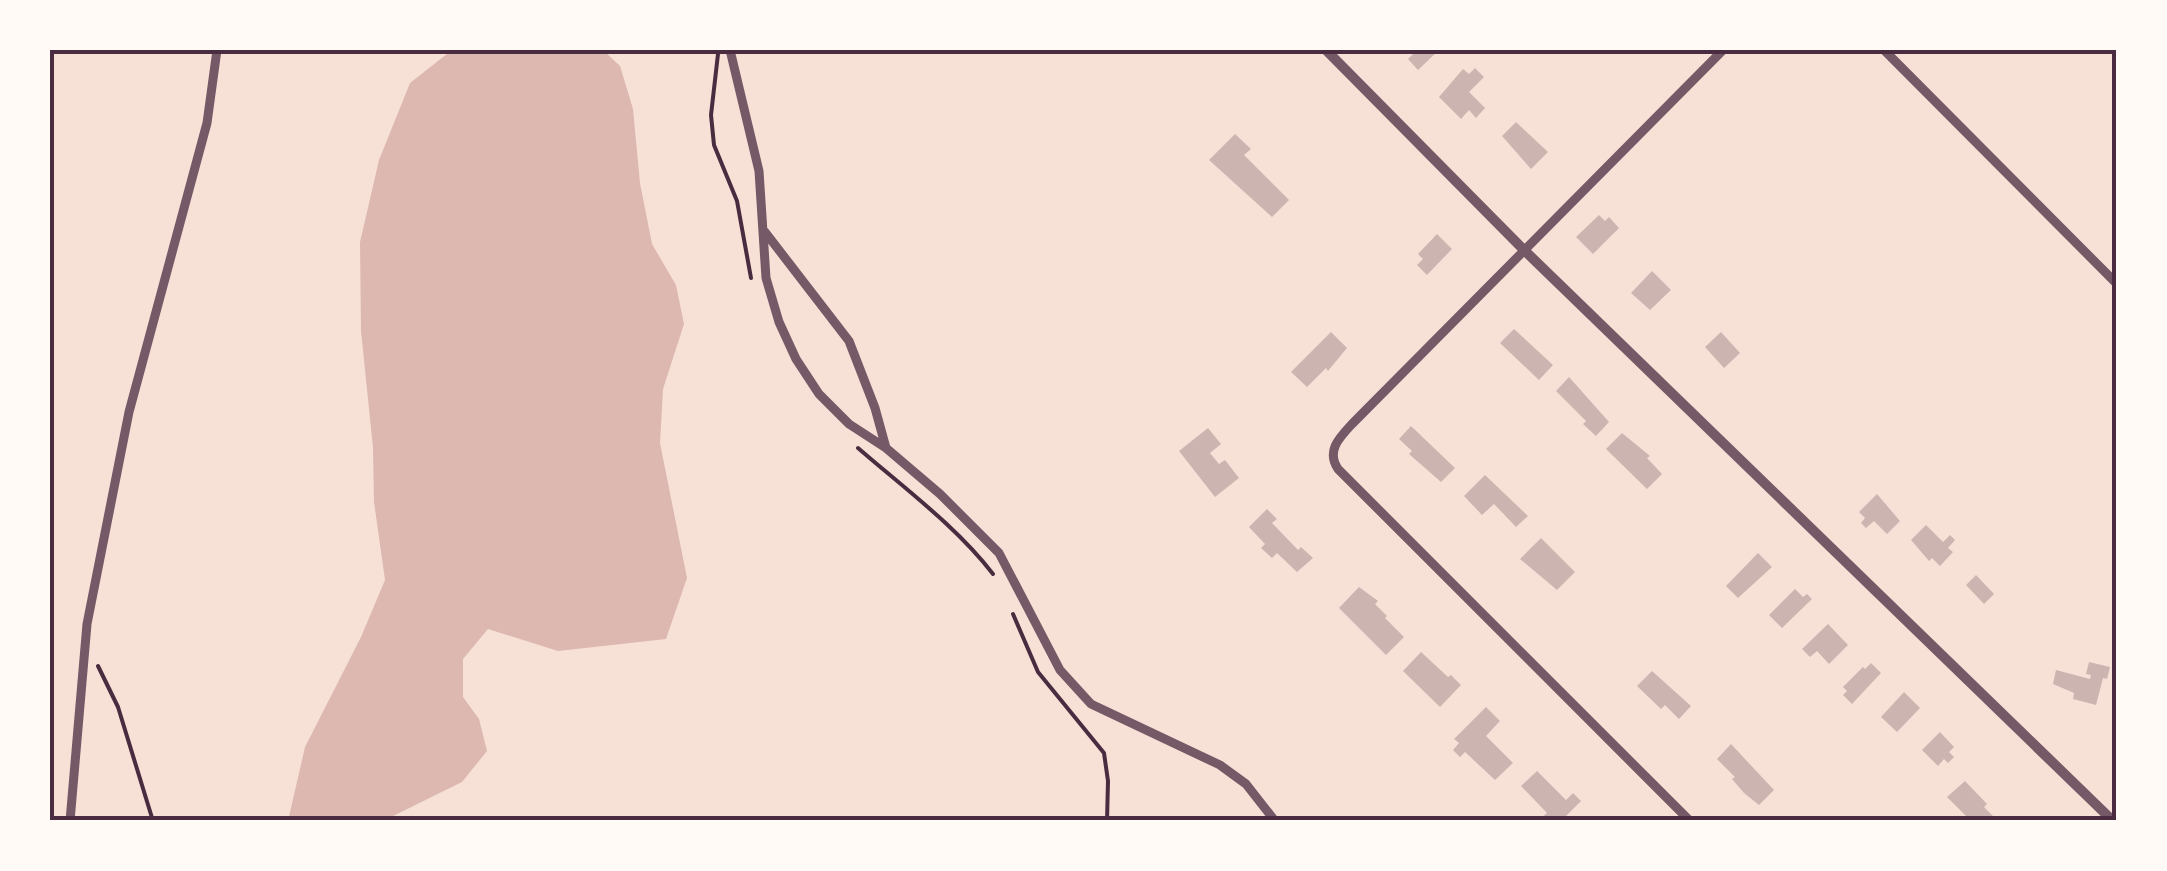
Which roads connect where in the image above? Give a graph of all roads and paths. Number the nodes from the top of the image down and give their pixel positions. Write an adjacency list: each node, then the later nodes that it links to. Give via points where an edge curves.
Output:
1 (217, 50): 10 (street, via 207,123 130,412)
2 (730, 50): 6 (street, via 759,172)
3 (1326, 50): 7 (street)
4 (1723, 50): 7 (street)
5 (1884, 50): 8 (street)
6 (764, 232): 9 (street, via 849,340); 9 (street, via 766,278 796,359 849,424)
7 (1522, 249): 14 (street, via 1352,424 1332,457); 15 (street)
8 (2117, 284)
9 (886, 448): 13 (street, via 999,553 1060,670 1082,696 1106,714 1220,765 1246,784)
10 (83, 654): 11 (street); 12 (path, via 97,663 118,706)
11 (70, 821)
12 (153, 821)
13 (1274, 821)
14 (1690, 821)
15 (2114, 821)

